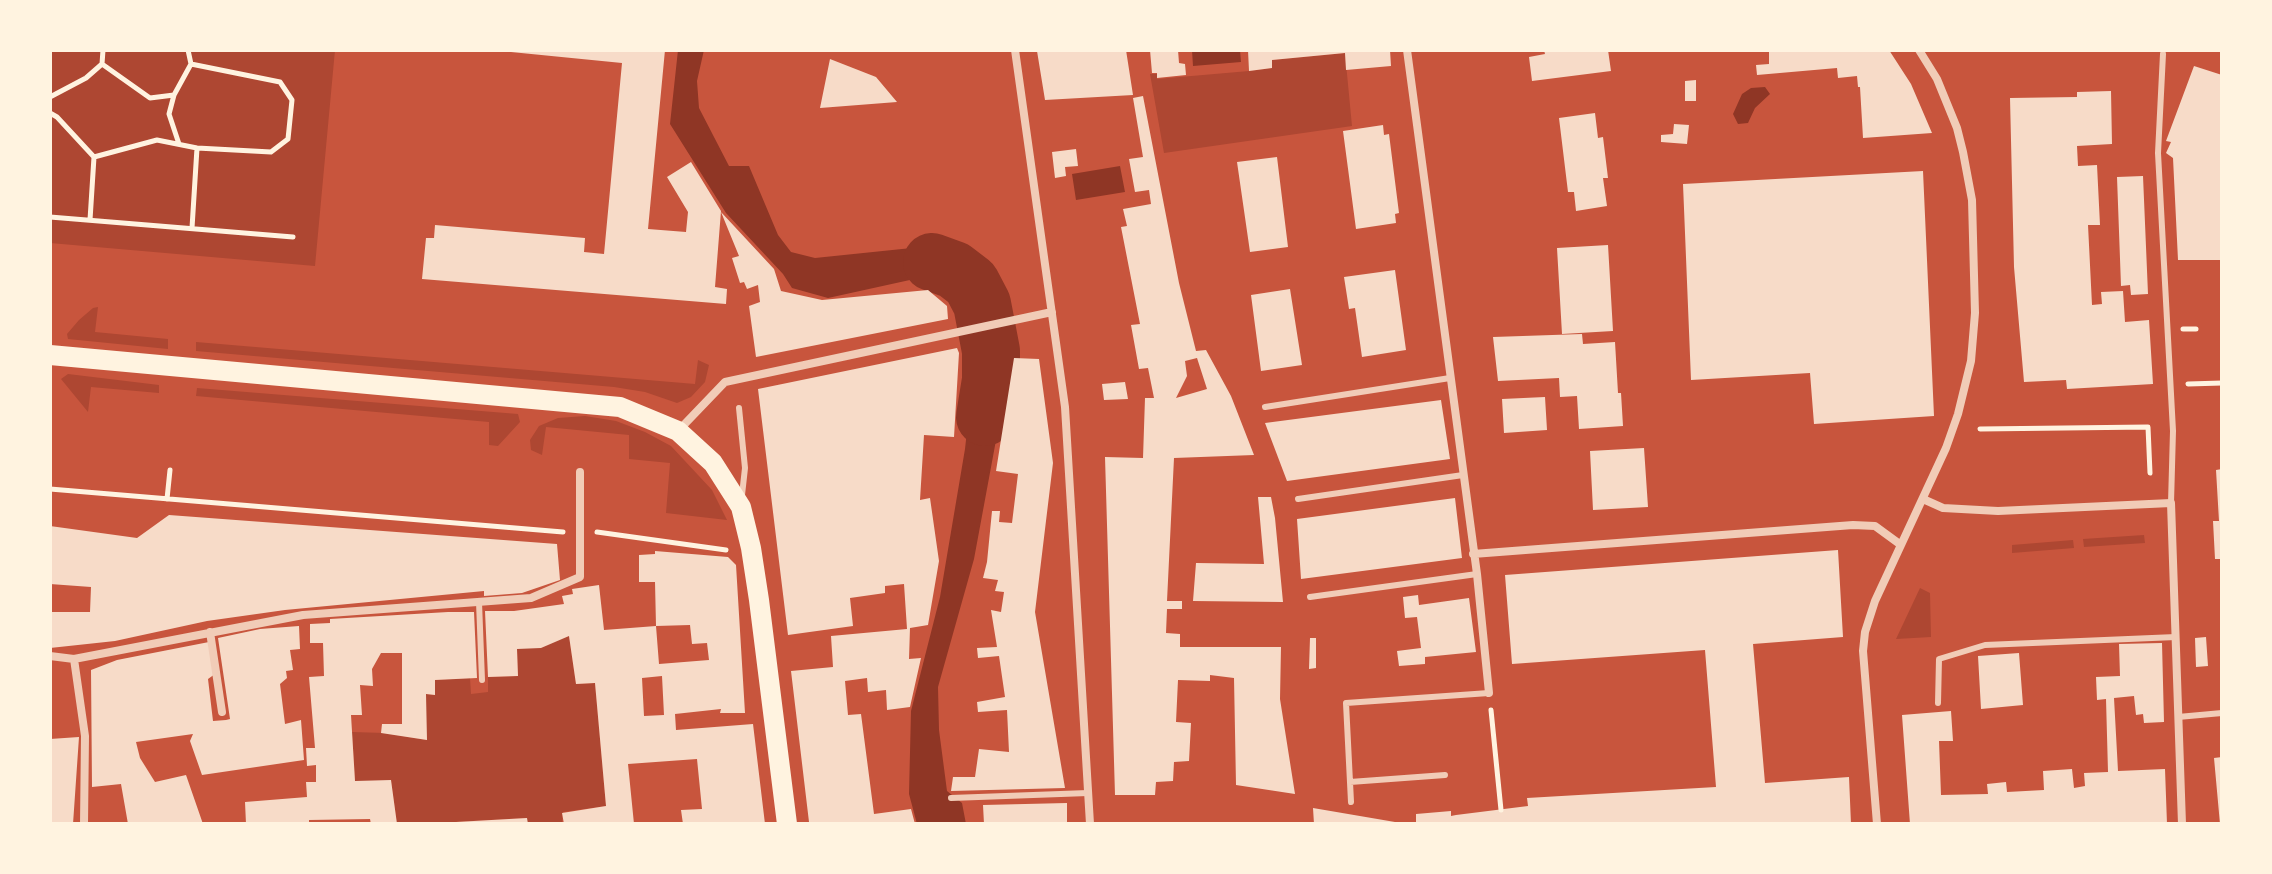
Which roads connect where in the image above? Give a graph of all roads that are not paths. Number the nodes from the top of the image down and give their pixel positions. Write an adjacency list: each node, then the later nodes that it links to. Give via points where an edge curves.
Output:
1 (1015, 50): 5 (street)
2 (1407, 50): 7 (street)
3 (1919, 50): 14 (street, via 1937,79 1963,152 1972,200 1975,313 1971,361 1958,414)
4 (2163, 54): 15 (lane, via 2158,153 2173,431)
5 (1052, 312): 10 (street, via 725,382); 34 (street, via 1065,407)
6 (50, 355): 10 (main road, via 620,407)
7 (1450, 378): 8 (lane); 12 (street)
8 (1265, 407)
9 (739, 408): 16 (lane, via 745,468)
10 (678, 431): 16 (main road, via 713,463)
11 (580, 472): 21 (street, via 580,577 531,598)
12 (1463, 475): 13 (lane); 18 (street)
13 (1298, 499)
14 (1923, 499): 15 (street, via 1943,508 1998,511); 17 (street)
15 (2171, 503): 23 (street)
16 (741, 507): 38 (main road, via 759,600)
17 (1901, 545): 18 (street, via 1875,526 1853,525); 40 (street, via 1875,601 1863,651)
18 (1473, 554): 19 (street)
19 (1477, 574): 20 (lane); 27 (street)
20 (1310, 597)
21 (479, 602): 22 (street, via 303,615); 26 (lane)
22 (210, 632): 25 (street); 29 (street)
23 (2176, 637): 28 (lane, via 1985,645 1939,659); 31 (street)
24 (50, 656): 25 (street)
25 (74, 659): 37 (street, via 85,736)
26 (482, 680)
27 (1489, 693): 33 (lane, via 1346,703)
28 (1938, 703)
29 (222, 712)
30 (2222, 713): 31 (lane)
31 (2178, 717): 41 (street)
32 (1445, 775): 33 (lane)
33 (1350, 782): 36 (lane)
34 (1088, 793): 35 (lane); 39 (street)
35 (951, 798)
36 (1351, 802)
37 (84, 824)
38 (787, 824)
39 (1090, 824)
40 (1877, 824)
41 (2182, 824)

